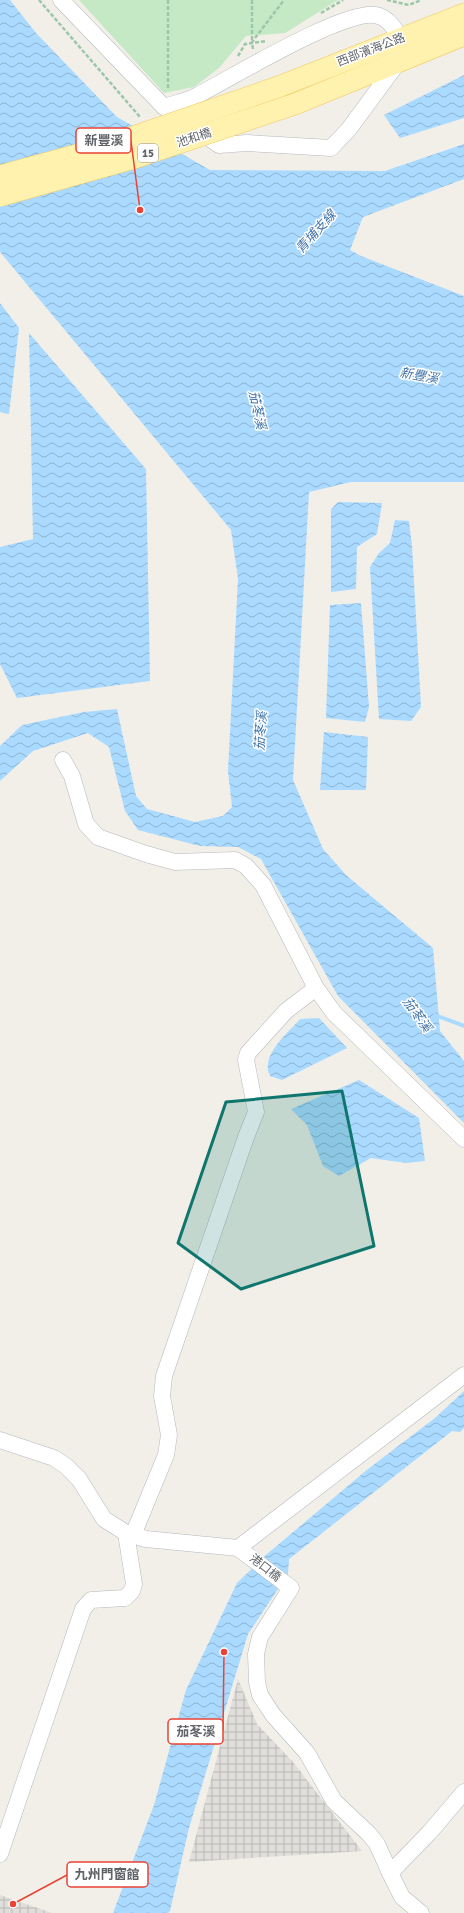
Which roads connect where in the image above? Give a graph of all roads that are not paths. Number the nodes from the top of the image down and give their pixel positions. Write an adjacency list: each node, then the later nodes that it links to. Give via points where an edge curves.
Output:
1 (61, 0): 8 (street)
2 (464, 14): 4 (main road, 西部濱海公路 / 15)
3 (464, 35): 5 (main road, 西部濱海公路 / 15)
4 (400, 39): 6 (main road, 西部濱海公路 / 15); 7 (street, via 393,24 375,15 349,19)
5 (400, 61): 9 (main road, 西部濱海公路 / 15); 10 (street, via 349,129 331,148 247,143 219,145)
6 (278, 87): 11 (main road, 池和橋 / 15, bridge, via 98,149)
7 (196, 96): 8 (street); 10 (street)
8 (166, 103): 10 (street)
9 (295, 104): 12 (main road, 池和橋 / 15, bridge, via 131,159)
10 (198, 130)
11 (0, 176)
12 (0, 196)
13 (63, 760): 14 (street, via 72,776 86,824 98,837 175,862 235,860 246,866 263,885)
14 (316, 988): 15 (street, via 334,1013); 18 (street, via 286,1011 248,1053 246,1060 256,1112 164,1376 162,1396 169,1435 166,1455)
15 (464, 1139)
16 (464, 1375): 19 (street)
17 (0, 1440): 18 (street, via 54,1458 66,1466 79,1479 104,1518)
18 (129, 1534): 19 (street); 21 (street, via 134,1584 132,1591 125,1598 91,1600 83,1609)
19 (238, 1548): 22 (street, 港口橋, via 291,1588 260,1637 256,1654 260,1695 273,1715 307,1753 334,1801 377,1844)
20 (464, 1792): 22 (street)
21 (0, 1854)
22 (390, 1873): 23 (street, via 402,1897)
23 (422, 1913)

